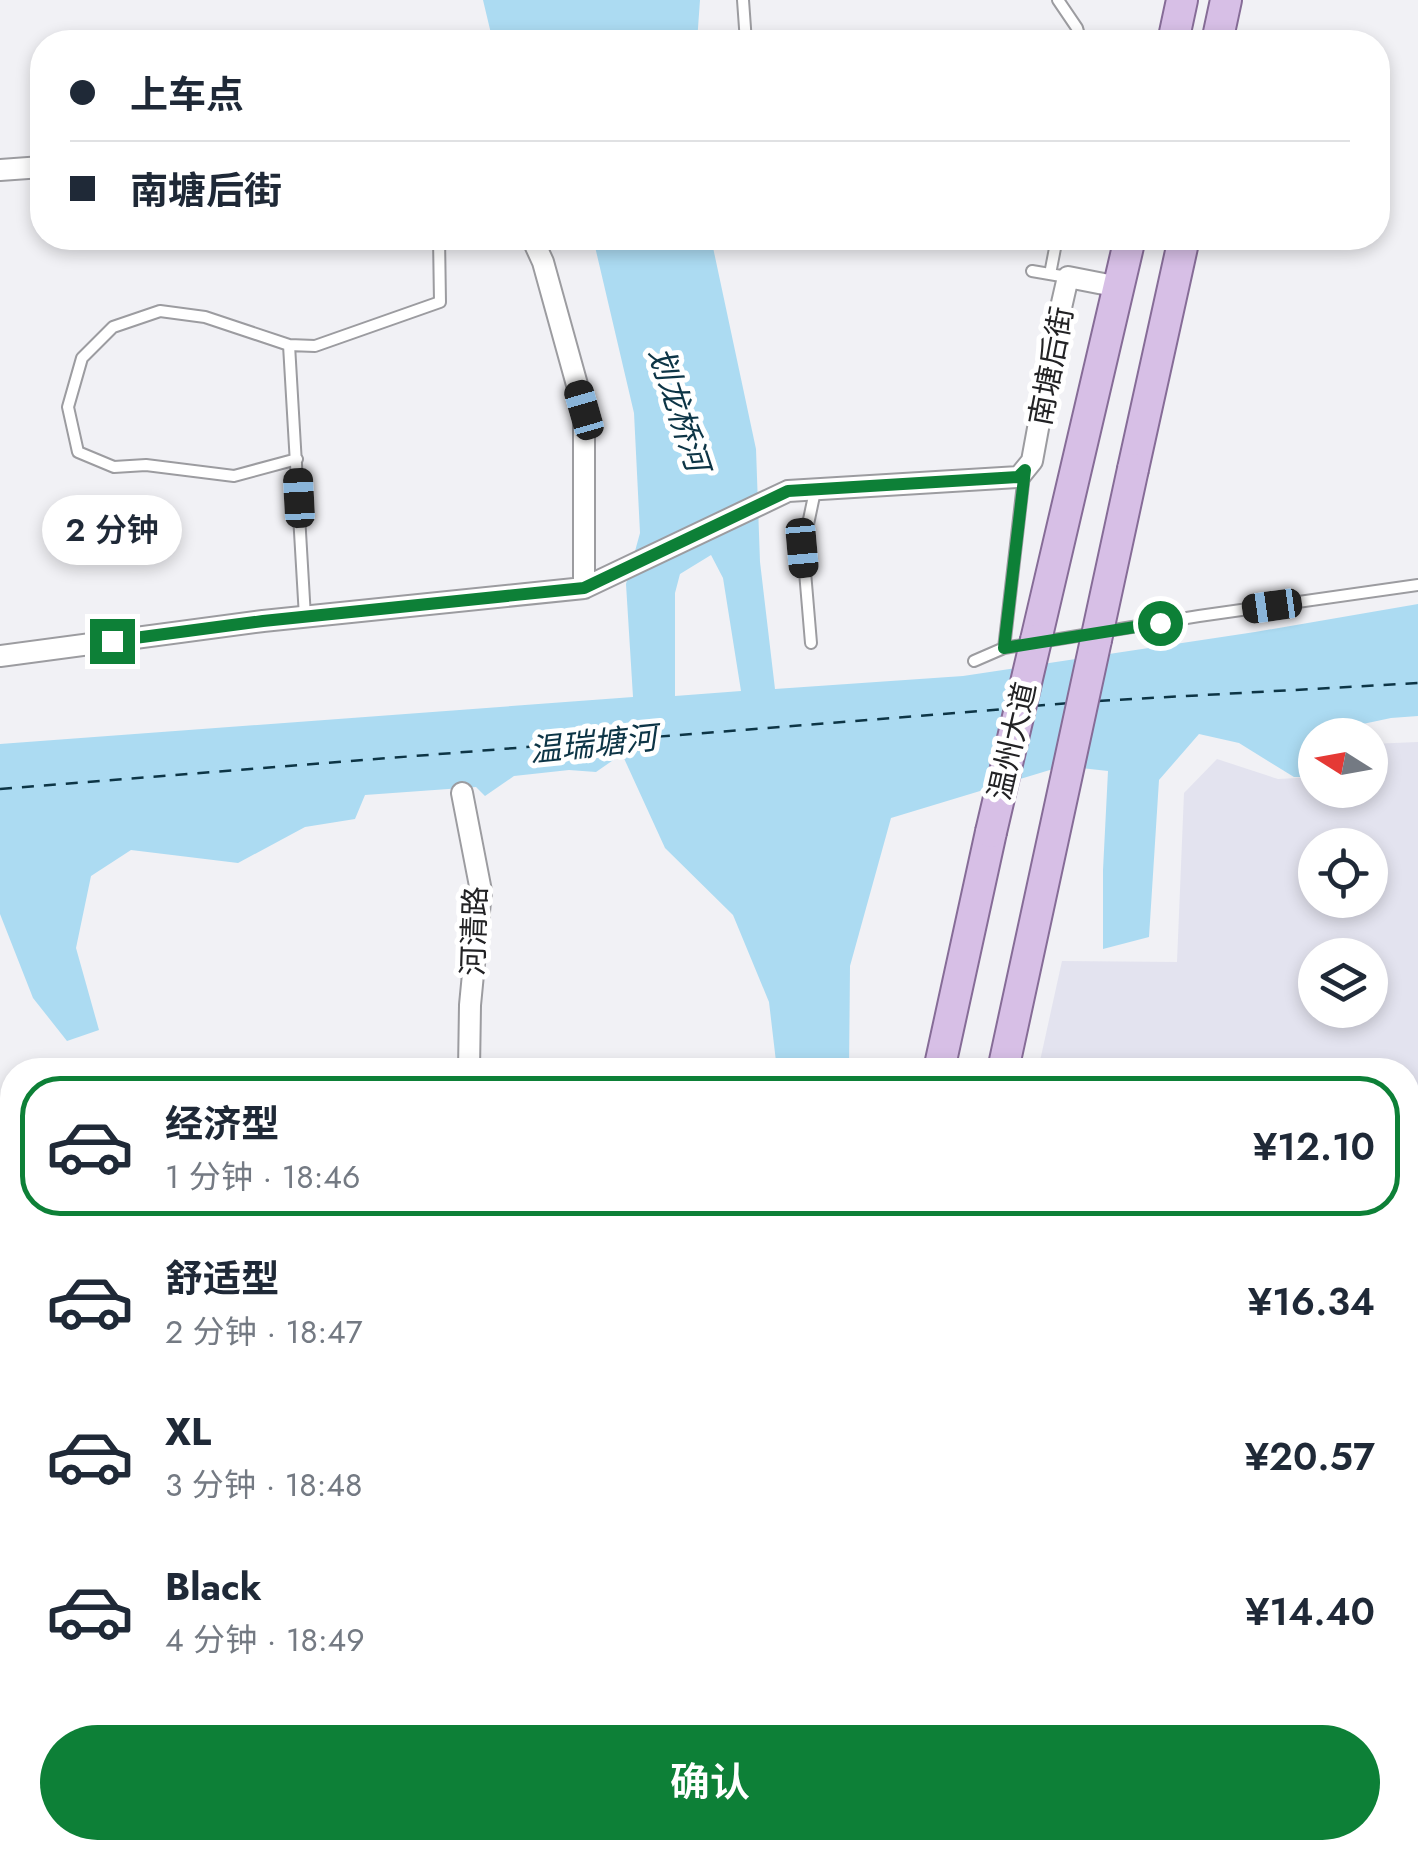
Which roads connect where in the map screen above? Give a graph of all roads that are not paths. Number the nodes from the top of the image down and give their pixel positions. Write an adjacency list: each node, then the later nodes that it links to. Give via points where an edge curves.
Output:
1 (742, 0): 5 (lane)
2 (1058, 0): 6 (lane)
3 (1182, 0): 7 (main road)
4 (1226, 0): 8 (main road)
5 (745, 30)
6 (1078, 30)
7 (1176, 30)
8 (1220, 30)
9 (30, 168): 10 (street)
10 (0, 170)
11 (439, 250): 19 (lane, via 440,302 316,346)
12 (538, 250): 24 (street, via 584,410)
13 (1058, 250): 17 (lane)
14 (1127, 250): 18 (main road, 温州大道)
15 (1181, 250): 33 (main road, 温州大道, bridge)
16 (1032, 270): 17 (lane)
17 (1059, 276): 18 (street, 南塘后街); 21 (street, 南塘后街, via 1057,325)
18 (1119, 287): 32 (main road, 温州大道, bridge)
19 (289, 344): 20 (lane); 20 (lane, via 204,316 160,311 112,327 82,358 68,408 78,452 114,467 234,476)
20 (297, 459): 25 (lane)
21 (1025, 470): 22 (street, via 1018,477); 27 (lane)
22 (816, 489): 24 (street, via 788,491); 26 (lane, via 802,548)
23 (1418, 585): 27 (lane)
24 (584, 588): 25 (street)
25 (305, 617): 28 (street)
26 (811, 643)
27 (1004, 648): 29 (lane)
28 (0, 656)
29 (974, 661)
30 (462, 793): 31 (street, 河清路, via 480,890)
31 (469, 1058)
32 (942, 1058)
33 (1006, 1058)

